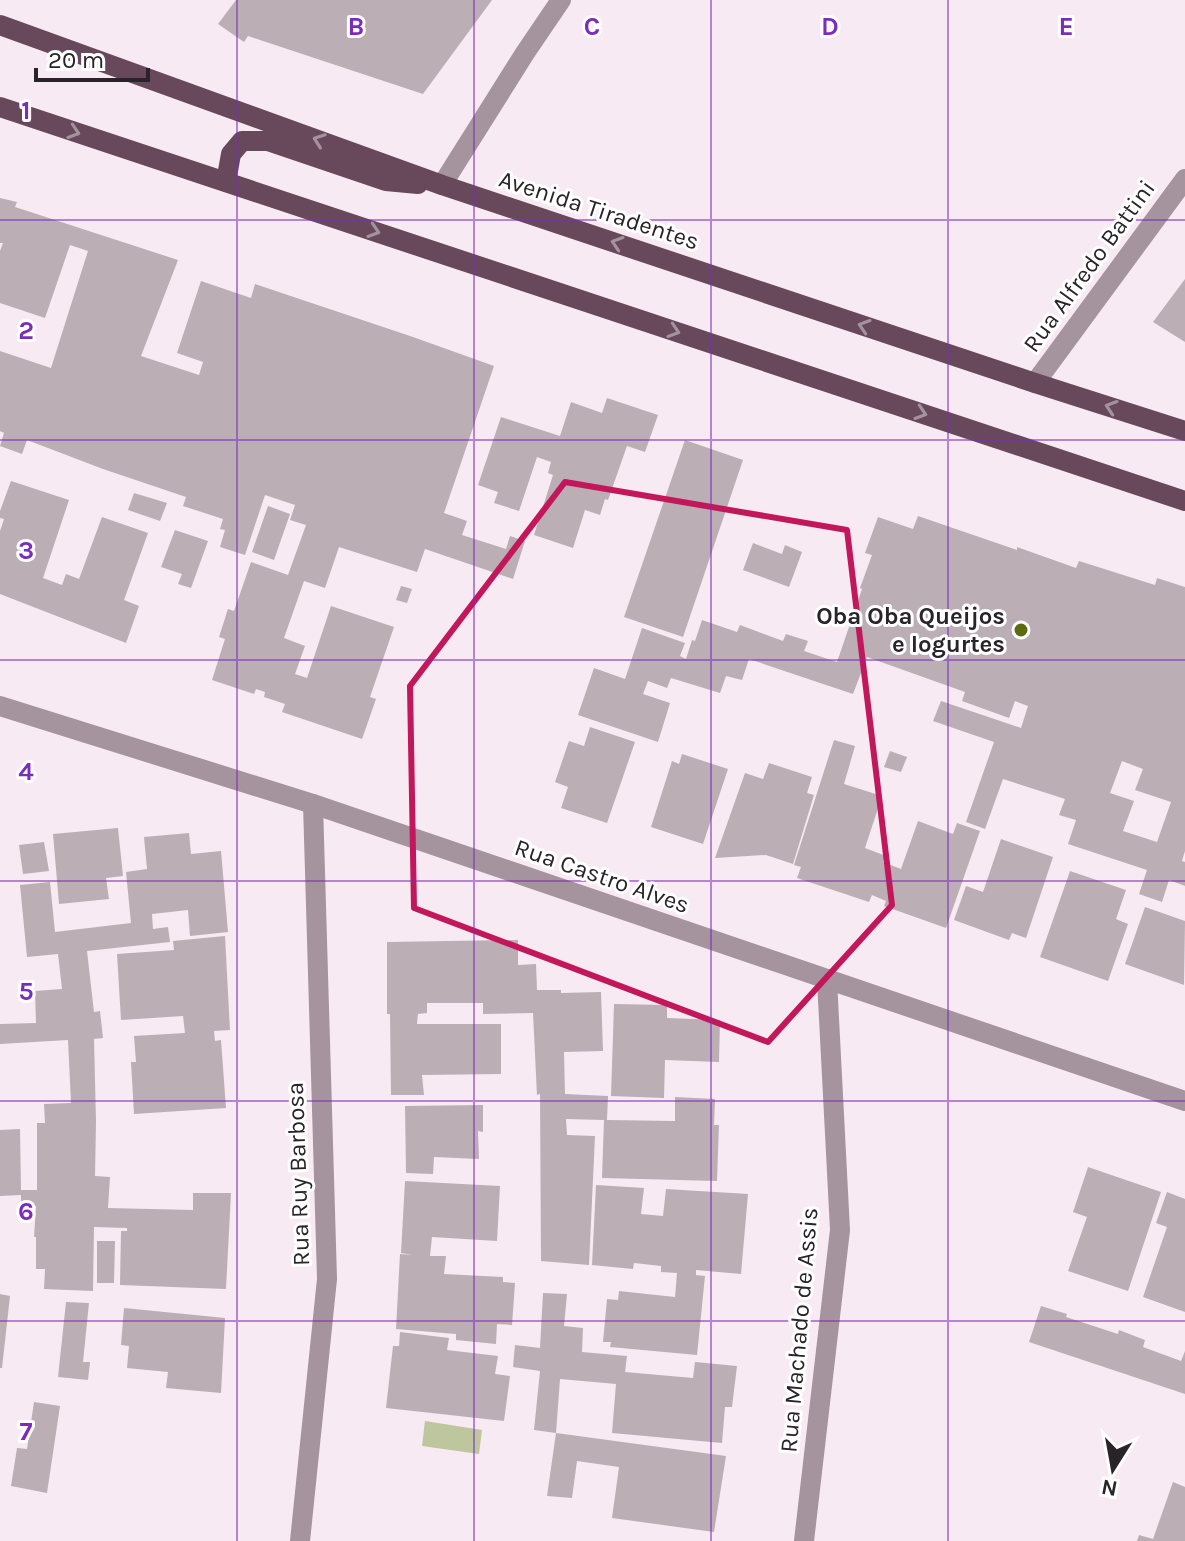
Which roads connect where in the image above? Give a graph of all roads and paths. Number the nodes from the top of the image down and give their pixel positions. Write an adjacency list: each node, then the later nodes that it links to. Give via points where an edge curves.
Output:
1 (561, 0): 6 (street)
2 (0, 25): 6 (main road, Avenida Tiradentes, one-way to 2)
3 (0, 107): 5 (main road, one-way to 5)
4 (1185, 179): 7 (street, Rua Alfredo Battini)
5 (226, 182): 6 (main road, via 231,154 242,141 268,141 386,181); 9 (main road, one-way to 9)
6 (442, 185): 7 (main road, Avenida Tiradentes, one-way to 6)
7 (1035, 383): 8 (main road, Avenida Tiradentes, one-way to 7)
8 (1185, 431)
9 (1185, 501)
10 (0, 706): 11 (street, Rua Castro Alves)
11 (313, 804): 12 (street, Rua Castro Alves); 14 (street, Rua Ruy Barbosa, via 327,1279)
12 (827, 980): 13 (street, Rua Castro Alves); 15 (street, Rua Machado de Assis, via 840,1230)
13 (1185, 1101)
14 (300, 1541)
15 (804, 1541)

